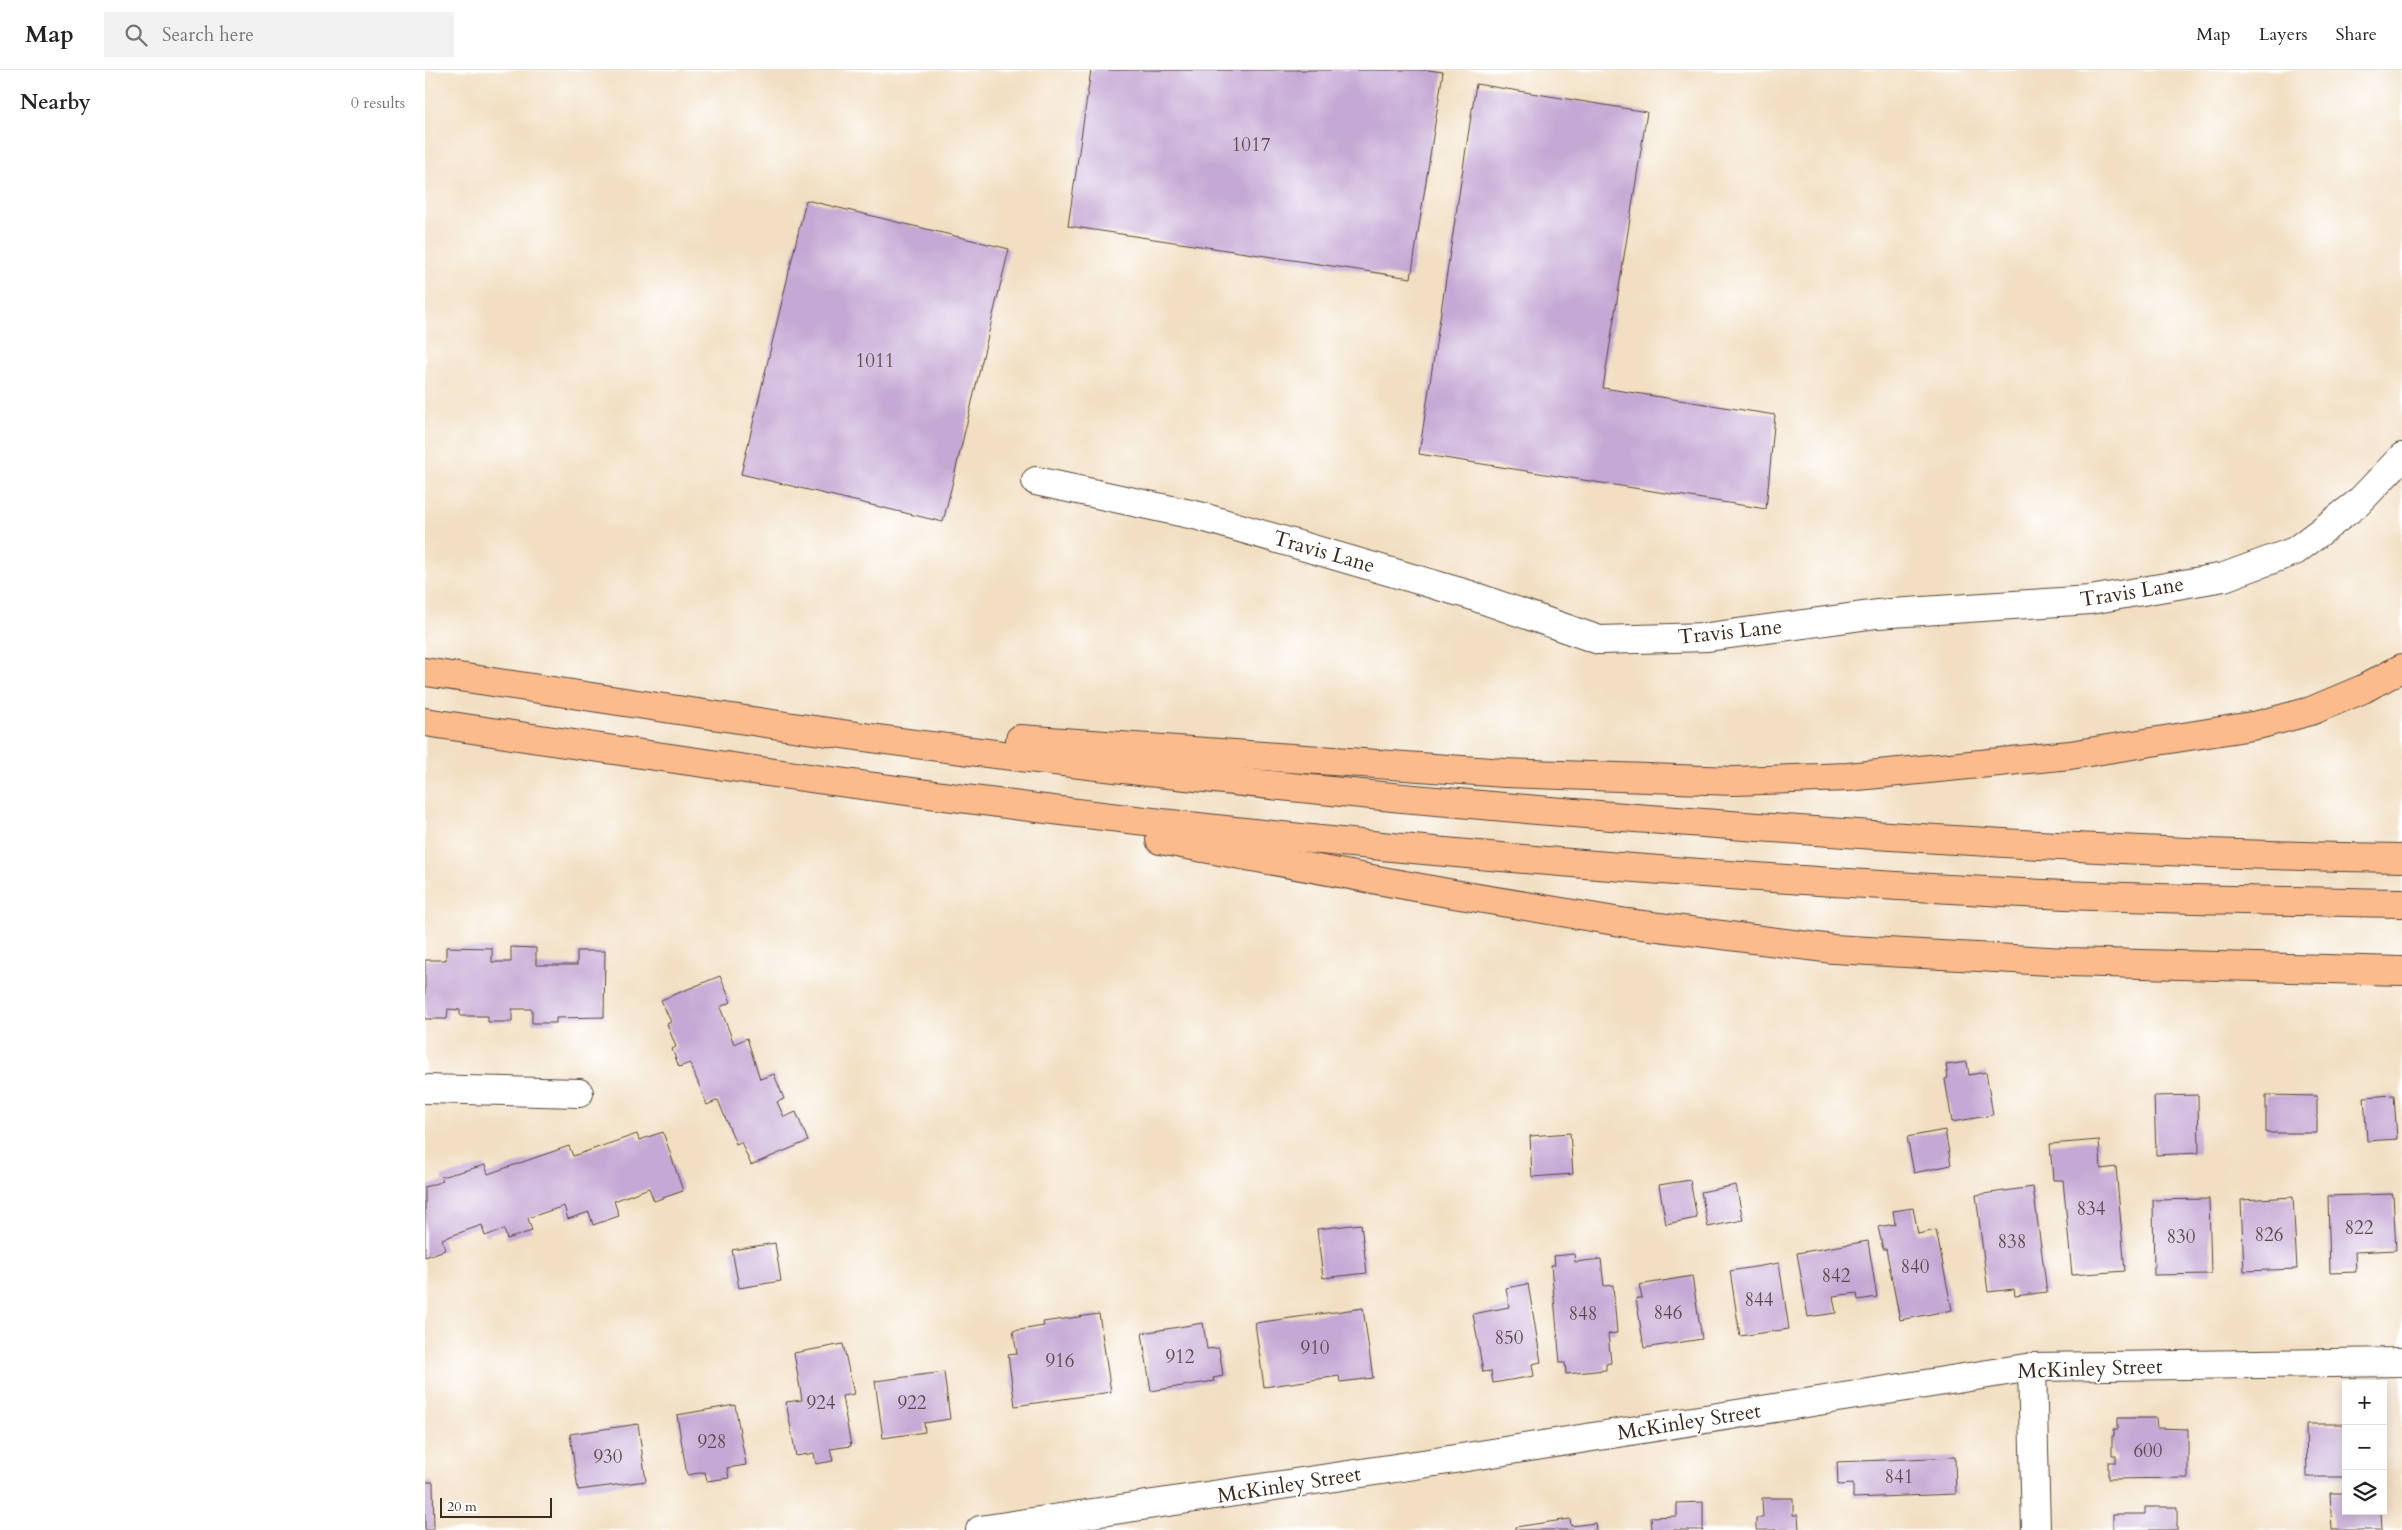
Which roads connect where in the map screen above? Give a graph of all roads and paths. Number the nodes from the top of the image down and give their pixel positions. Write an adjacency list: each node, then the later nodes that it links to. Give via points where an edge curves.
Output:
1 (2402, 457): 2 (street, Travis Lane, via 2358,503 2295,551 2224,577 2090,600 1877,614 1708,637 1599,640 1470,595 1208,519)
2 (1036, 481)
3 (2402, 668): 5 (highway, via 2311,711 2258,725 2070,754 1981,764 1848,777 1734,781 1505,773)
4 (425, 672): 5 (highway)
5 (738, 719): 8 (highway, via 1206,779 1608,816 2029,845 2300,857)
6 (425, 722): 7 (highway)
7 (933, 796): 9 (highway, via 1340,842 1666,870 2026,893); 10 (highway, via 1448,893 1627,923 1833,949 1940,956)
8 (2402, 858)
9 (2402, 903)
10 (2402, 971)
11 (425, 1089): 12 (street)
12 (579, 1093)
13 (2402, 1362): 14 (street, McKinley Street)
14 (2032, 1367): 15 (street, McKinley Street, via 1442,1461); 16 (street)
15 (980, 1530)
16 (2036, 1530)

